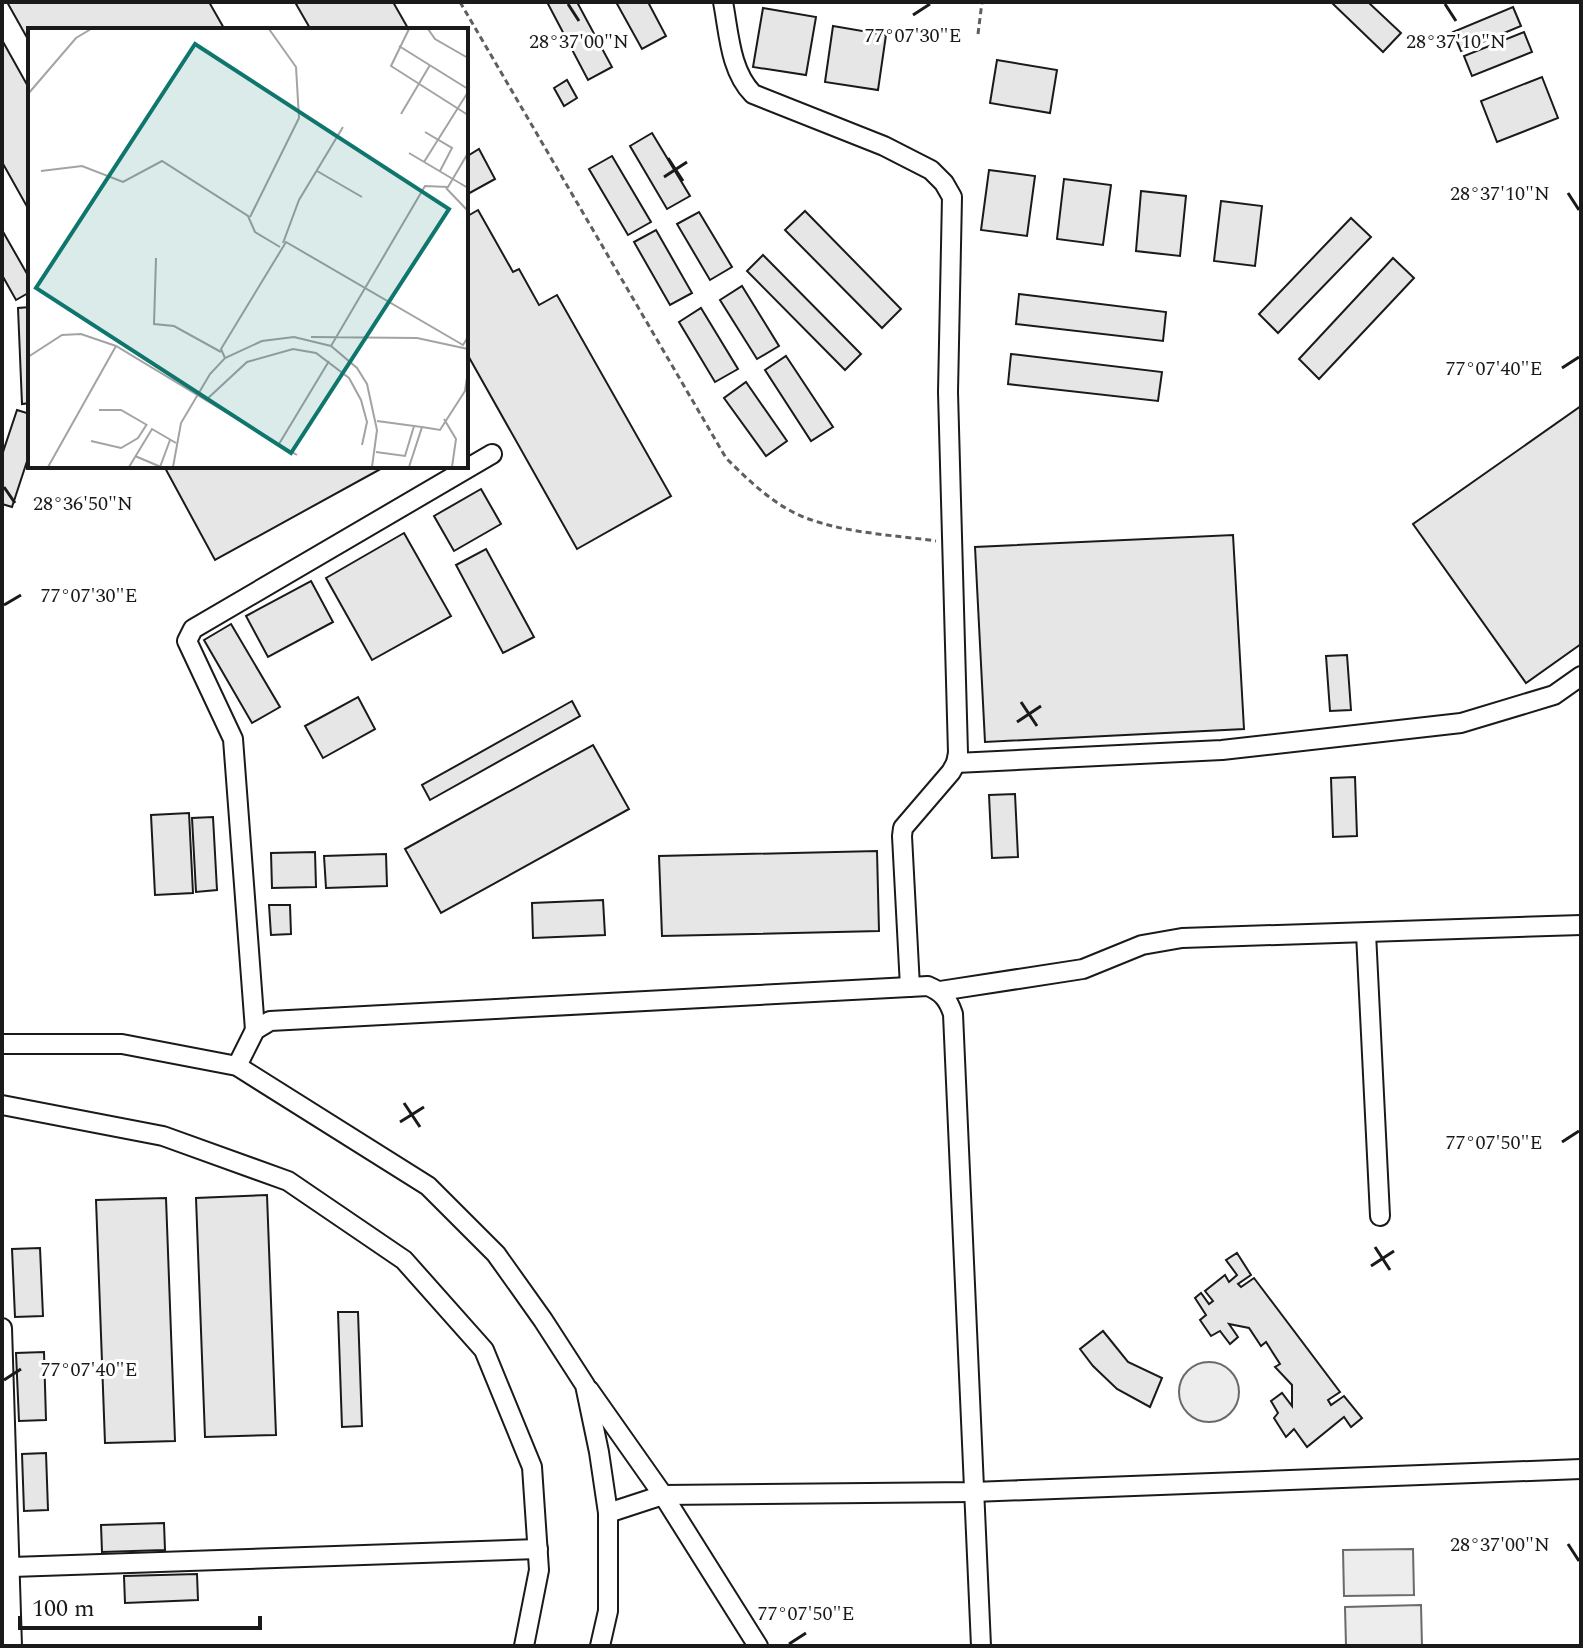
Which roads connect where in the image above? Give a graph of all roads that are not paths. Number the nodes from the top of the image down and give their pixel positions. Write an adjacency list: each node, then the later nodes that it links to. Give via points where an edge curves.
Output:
1 (723, 2): 4 (street, via 737,71 753,94 931,170 952,197 948,392)
2 (492, 454): 9 (street, via 193,629 187,641 233,739)
3 (1581, 676): 4 (street, via 1554,695 1461,723 1222,750)
4 (956, 763): 7 (street, via 903,828)
5 (1581, 925): 6 (street)
6 (1366, 933): 8 (street, via 1182,938 1142,945 1083,969); 13 (street)
7 (910, 987): 8 (street); 9 (street, via 270,1021)
8 (940, 991): 17 (street, via 953,1014)
9 (255, 1030): 11 (street)
10 (2, 1044): 11 (street, via 122,1044)
11 (237, 1066): 15 (street, via 428,1186 496,1254)
12 (2, 1105): 20 (street, via 163,1136 288,1181 404,1260 484,1350 532,1467)
13 (1380, 1216)
14 (2, 1328): 21 (street)
15 (585, 1385): 18 (street); 19 (street)
16 (1581, 1469): 17 (street)
17 (973, 1492): 18 (street); 26 (street)
18 (663, 1495): 19 (street); 25 (street)
19 (608, 1513): 24 (street, via 608,1611)
20 (538, 1549): 21 (street); 23 (street)
21 (12, 1567): 22 (street)
22 (12, 1646)
23 (524, 1646)
24 (600, 1646)
25 (758, 1646)
26 (981, 1646)

